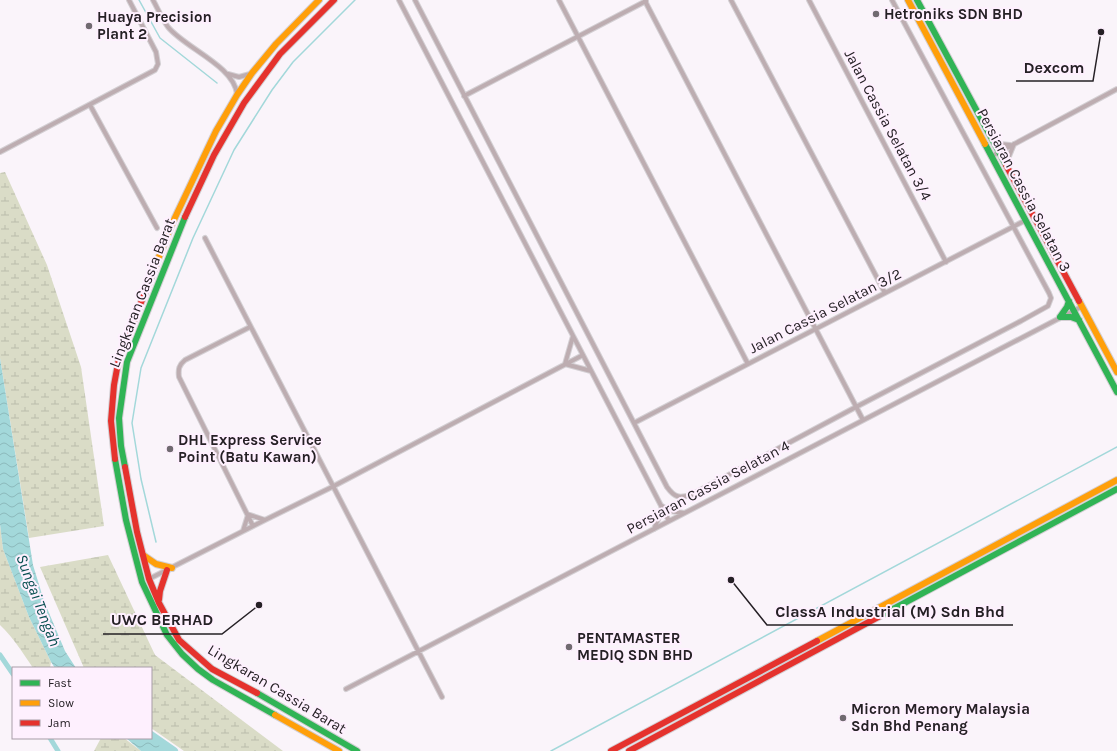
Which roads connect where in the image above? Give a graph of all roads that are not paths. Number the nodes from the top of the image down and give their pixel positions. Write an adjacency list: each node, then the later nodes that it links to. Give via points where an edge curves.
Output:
1 (129, 0): 20 (street, via 156,52 158,64 155,70)
2 (153, 0): 15 (street, via 168,27)
3 (319, 0): 16 (main road, Lingkaran Cassia Barat)
4 (334, 0): 61 (main road, Lingkaran Cassia Barat, via 280,54 244,103 214,155 184,219 127,362 119,418 121,446)
5 (399, 0): 40 (street)
6 (415, 0): 19 (street)
7 (559, 0): 14 (street)
8 (646, 0): 14 (street); 39 (street)
9 (731, 0): 32 (street)
10 (809, 0): 31 (street, Jalan Cassia Selatan 3/4)
11 (892, 0): 28 (street)
12 (908, 0): 25 (main road, Persiaran Cassia Selatan 3)
13 (916, 0): 21 (main road, Persiaran Cassia Selatan 3)
14 (578, 36): 19 (street); 43 (street)
15 (226, 73): 16 (street, via 240,77); 18 (street, via 234,83)
16 (252, 73): 18 (main road, Lingkaran Cassia Barat)
17 (1117, 89): 22 (street)
18 (237, 95): 70 (main road, Lingkaran Cassia Barat, via 216,131 171,226 119,358 111,421 116,468 142,582 167,634 182,654 203,673)
19 (464, 96): 49 (street)
20 (90, 105): 23 (street); 29 (street)
21 (993, 142): 22 (street); 24 (main road, Persiaran Cassia Selatan 3)
22 (1014, 144): 24 (street); 26 (street)
23 (0, 152)
24 (999, 152): 25 (street); 26 (main road, Persiaran Cassia Selatan 3)
25 (992, 156): 27 (main road, Persiaran Cassia Selatan 3)
26 (1007, 168): 34 (main road, Persiaran Cassia Selatan 3)
27 (1026, 220): 28 (street, Jalan Cassia Selatan 3/2); 33 (main road, Persiaran Cassia Selatan 3)
28 (1013, 227): 31 (street, Jalan Cassia Selatan 3/2); 47 (street, via 1049,293 1051,298 1048,306)
29 (157, 228)
30 (204, 238): 38 (street)
31 (946, 262): 32 (street, Jalan Cassia Selatan 3/2)
32 (885, 293): 39 (street, Jalan Cassia Selatan 3/2)
33 (1069, 300): 35 (main road, Persiaran Cassia Selatan 3); 36 (main road)
34 (1081, 306): 35 (street, Persiaran Cassia Selatan 4); 45 (main road, Persiaran Cassia Selatan 3)
35 (1074, 310): 36 (street, Persiaran Cassia Selatan 4); 37 (main road, Persiaran Cassia Selatan 3)
36 (1060, 318): 37 (main road, via 1071,317); 48 (street, Persiaran Cassia Selatan 4)
37 (1079, 320): 46 (main road, Persiaran Cassia Selatan 3)
38 (250, 327): 51 (street); 55 (street, via 185,360 178,371)
39 (816, 329): 43 (street, Jalan Cassia Selatan 3/2); 47 (street)
40 (573, 336): 41 (street); 42 (street)
41 (583, 355): 42 (street); 44 (street)
42 (565, 364): 44 (street); 51 (street)
43 (748, 364): 49 (street, Jalan Cassia Selatan 3/2)
44 (591, 371): 53 (street)
45 (1117, 372)
46 (1117, 392)
47 (856, 407): 48 (street); 49 (street, via 691,495 680,498 673,495 667,487)
48 (863, 420): 54 (street, Persiaran Cassia Selatan 4)
49 (634, 423)
50 (1117, 480): 68 (main road)
51 (332, 487): 56 (street); 65 (street)
52 (1117, 490): 69 (main road)
53 (662, 506): 54 (street, via 670,511); 57 (street); 59 (street)
54 (684, 513): 57 (street, Persiaran Cassia Selatan 4)
55 (247, 514): 56 (street); 58 (street); 60 (street)
56 (265, 520): 58 (street)
57 (669, 521): 59 (street, Persiaran Cassia Selatan 4)
58 (253, 526): 60 (street)
59 (654, 529): 65 (street, Persiaran Cassia Selatan 4)
60 (243, 531): 62 (street)
61 (143, 555): 62 (main road, via 152,562); 63 (main road, Lingkaran Cassia Barat)
62 (170, 569): 63 (street); 64 (main road, via 160,591)
63 (149, 579): 64 (main road, Lingkaran Cassia Barat)
64 (159, 603): 71 (main road, Lingkaran Cassia Barat, via 179,640 212,669)
65 (418, 651): 66 (street, Persiaran Cassia Selatan 4); 67 (street)
66 (346, 689)
67 (442, 697)
68 (650, 730): 69 (main road, via 648,735); 72 (main road)
69 (652, 739): 73 (main road)
70 (339, 751)
71 (357, 751)
72 (611, 751)
73 (629, 751)

